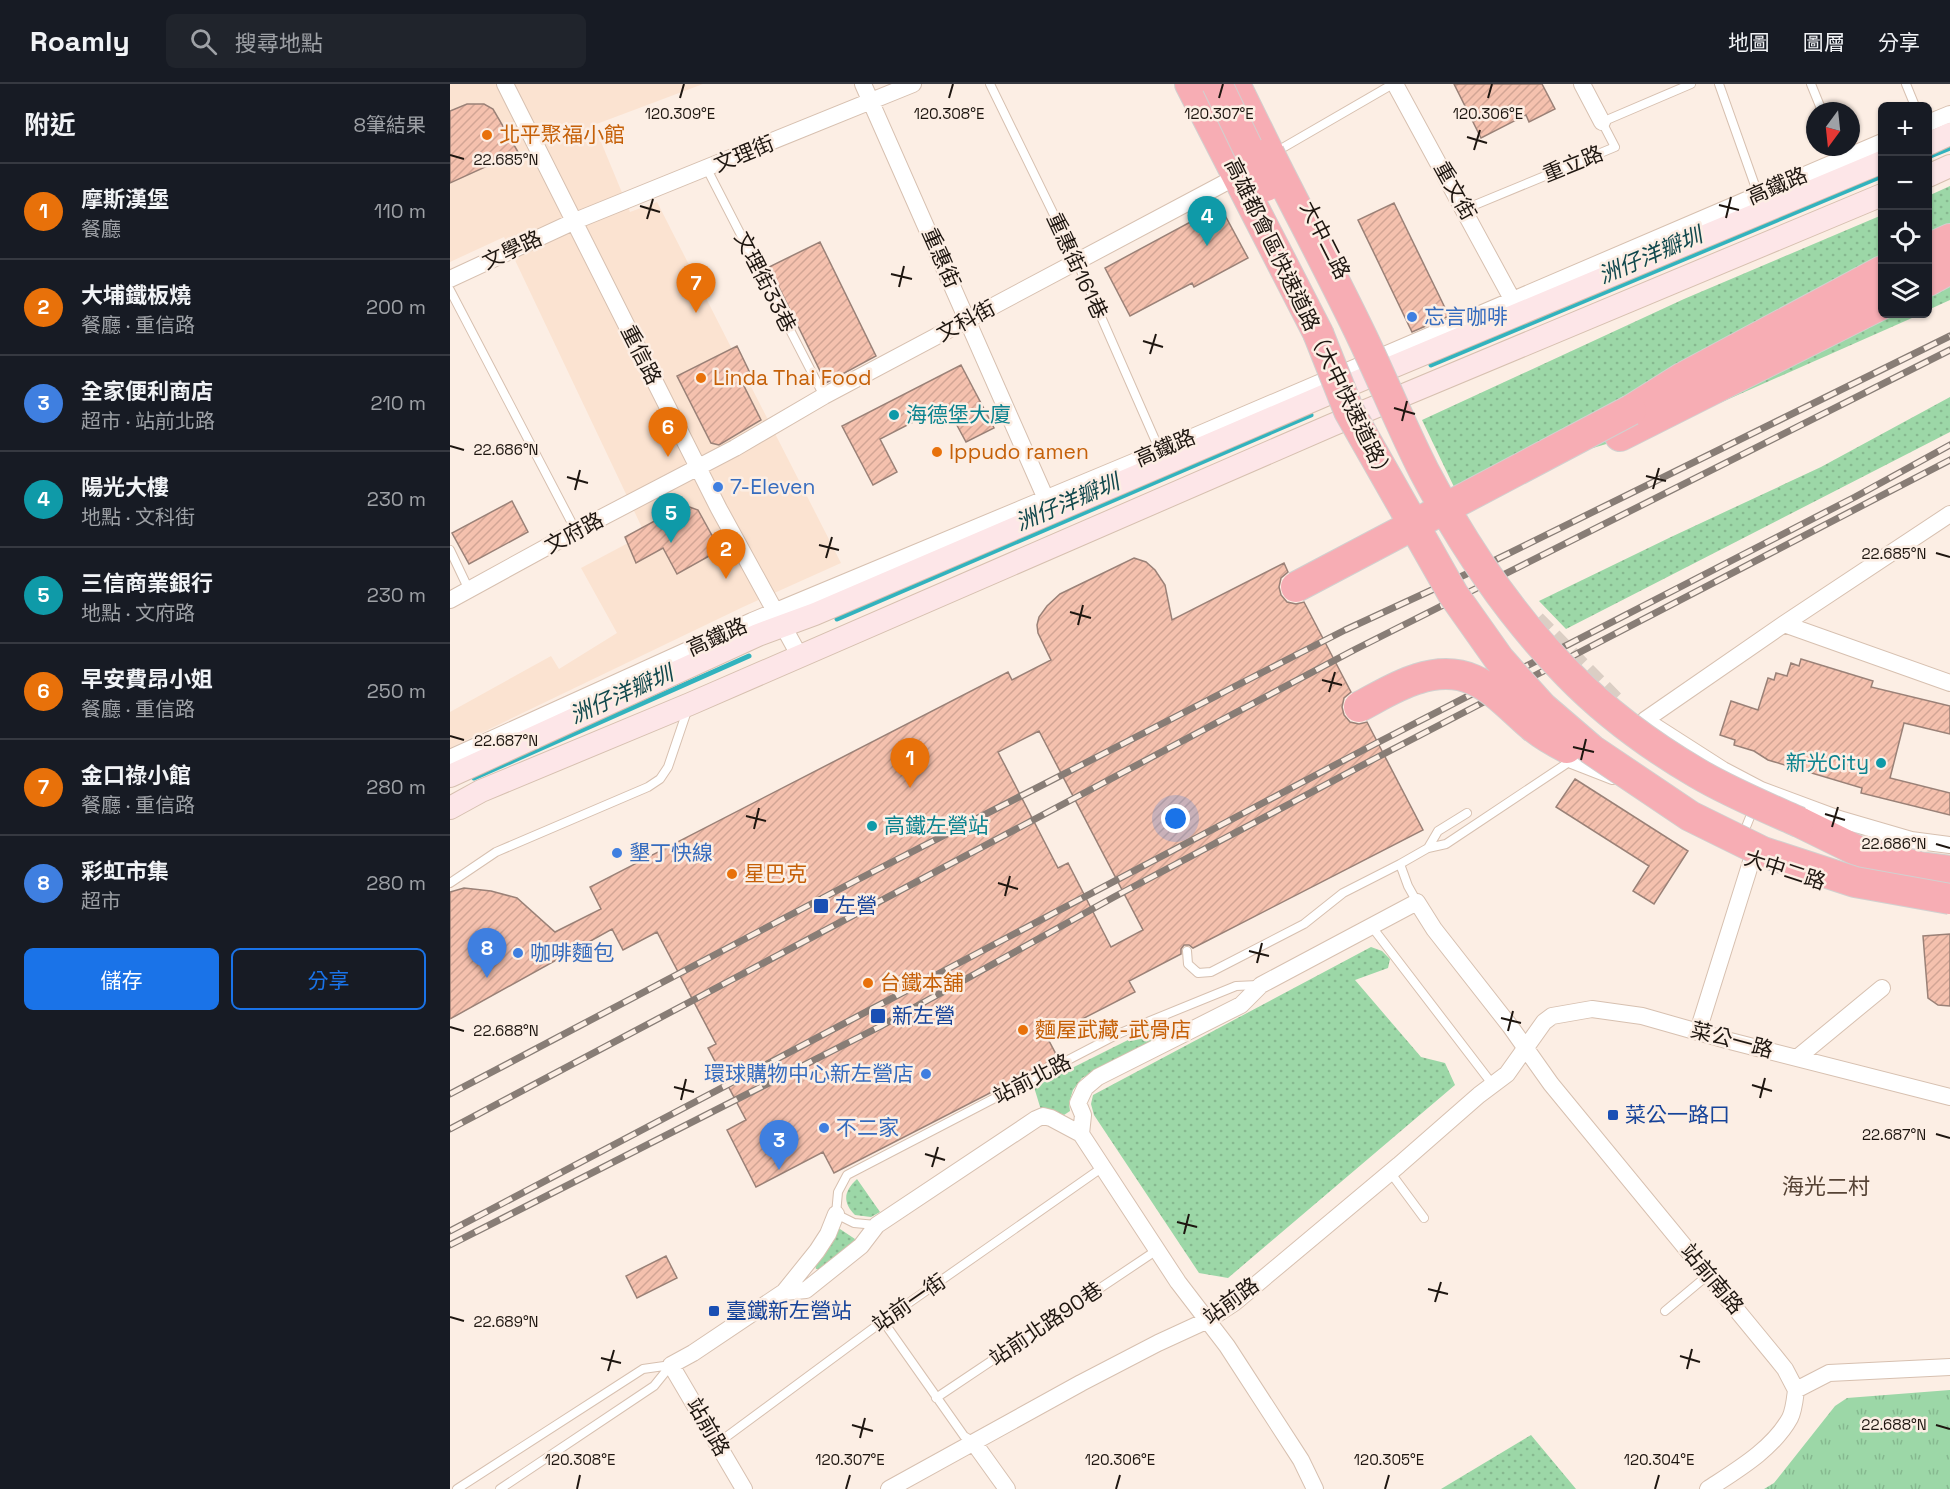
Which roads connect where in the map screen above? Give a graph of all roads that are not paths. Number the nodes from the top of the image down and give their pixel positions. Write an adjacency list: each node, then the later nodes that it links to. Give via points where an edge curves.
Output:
1 (505, 84): 34 (street, 重信路)
2 (864, 84): 16 (street, 重惠街)
3 (913, 84): 16 (street, 文理街)
4 (990, 84): 38 (lane, 重惠街161巷)
5 (1185, 84): 30 (street)
6 (1190, 84): 49 (highway, 高雄都會區快速道路（大中快速道路）)
7 (1217, 84): 58 (highway, bridge, via 1344,347 1374,400)
8 (1234, 84): 58 (highway, 高雄都會區快速道路（大中快速道路）, bridge, via 1363,339)
9 (1245, 84): 25 (street, 大中二路)
10 (1394, 84): 25 (lane); 33 (street, 重文街)
11 (1582, 84): 21 (street, 重立路)
12 (1691, 84): 21 (lane)
13 (1719, 84): 31 (lane)
14 (1811, 84): 17 (lane)
15 (1906, 84): 18 (lane)
16 (872, 102): 28 (street, 文理街); 48 (street, 重惠街)
17 (1818, 102)
18 (1913, 102)
19 (1950, 114): 20 (street)
20 (1932, 121)
21 (1602, 122): 33 (lane, 重立路, via 1616,147)
22 (1950, 134): 23 (street)
23 (1932, 142)
24 (1878, 144): 31 (street, 高鐵路)
25 (1279, 150): 50 (street, 大中二路)
26 (1878, 164): 50 (street, 高鐵路)
27 (1950, 166): 29 (street)
28 (707, 169): 34 (street, 文理街); 53 (lane, 文理街33巷)
29 (1932, 174)
30 (1234, 178): 38 (street, 文科街); 51 (street)
31 (1758, 194): 46 (street, 高鐵路)
32 (1878, 197): 52 (street)
33 (1465, 209): 46 (street, 重文街)
34 (575, 221): 42 (street, 文學路); 57 (street, 重信路)
35 (1950, 239): 36 (highway)
36 (1932, 247)
37 (1950, 255): 39 (highway)
38 (1077, 262): 48 (street, 文科街); 56 (lane, 重惠街161巷)
39 (1932, 264)
40 (1950, 270): 43 (highway)
41 (1878, 273): 54 (highway, via 1682,378)
42 (450, 279)
43 (1932, 279)
44 (450, 290): 61 (lane)
45 (1878, 290): 54 (highway, via 1692,389)
46 (1512, 299): 50 (street, 高鐵路)
47 (1878, 306): 54 (highway, bridge, via 1301,595)
48 (968, 320): 53 (street, 文科街); 59 (street, 重惠街)
49 (1318, 333): 81 (highway, 高雄都會區快速道路（大中快速道路）, bridge, via 1349,411 1453,594 1499,659 1542,707 1592,750); 90 (highway, bridge, via 1438,543 1496,629 1559,700 1616,747 1683,791 1760,829 1851,860)
50 (1389, 360): 51 (street, 高鐵路); 52 (street, 大中二路)
51 (1332, 384): 55 (street); 56 (street, 高鐵路); 65 (street, 高鐵路, via 837,604)
52 (1407, 395): 55 (street)
53 (824, 396): 57 (street, 文科街)
54 (1631, 410)
55 (1348, 419): 67 (street)
56 (1160, 451): 59 (street, 高鐵路)
57 (699, 467): 61 (street, 文府路); 65 (street, 重信路)
58 (1424, 471): 82 (highway, 高雄都會區快速道路（大中快速道路）, bridge, via 1480,568 1522,625 1568,675 1622,722 1697,774)
59 (1046, 499): 65 (street, 高鐵路)
60 (1950, 514): 66 (street)
61 (576, 531): 63 (street, 文府路)
62 (450, 550): 63 (lane)
63 (469, 590): 64 (street, 文府路)
64 (450, 600)
65 (779, 619): 67 (street, 重信路); 73 (street, 高鐵路); 76 (street, 高鐵路, via 737,645)
66 (1784, 624): 68 (street); 71 (street)
67 (799, 655): 69 (street)
68 (1950, 683)
69 (690, 704): 79 (street, via 481,791); 91 (lane, via 660,779 496,852)
70 (1359, 707): 81 (highway, bridge, via 1418,678 1437,674 1469,677 1491,689 1555,741 1673,811)
71 (1650, 724): 72 (lane); 78 (street)
72 (1644, 745)
73 (450, 759)
74 (1572, 760): 77 (street, 大中二路); 84 (lane, via 1446,844)
75 (1633, 762): 77 (lane)
76 (450, 776)
77 (1621, 779): 85 (street, 大中二路)
78 (1761, 790): 83 (street, via 1911,840); 85 (lane)
79 (450, 808)
80 (1467, 813): 84 (lane, via 1438,831)
81 (1690, 816): 92 (highway, 高雄都會區快速道路（大中快速道路）, bridge, via 1763,852 1855,882)
82 (1799, 822): 86 (highway, 高雄都會區快速道路（大中快速道路）); 89 (highway, via 1858,851)
83 (1950, 844)
84 (1428, 848): 88 (lane)
85 (1735, 854): 87 (street, 大中二路)
86 (1950, 858)
87 (1751, 862): 94 (street, 大中二路, via 1888,903); 99 (street)
88 (1400, 864): 93 (lane); 96 (lane, via 1343,893 1304,924 1211,972 1198,973 1188,964)
89 (1950, 872)
90 (1950, 881)
91 (450, 883)
92 (1950, 899)
93 (1417, 902): 95 (street, 站前北路); 100 (street)
94 (1950, 911)
95 (1372, 927): 97 (street, 站前北路); 102 (lane)
96 (1187, 951)
97 (1261, 985): 104 (street, 站前北路, via 1242,1005 1098,1077 1085,1088 1078,1103 1083,1115); 107 (lane, 站前北路, via 1236,986 1118,1034 847,1175 838,1192)
98 (1882, 988): 101 (street)
99 (1698, 1031): 100 (street, 菜公一路, via 1642,1016 1592,1009 1552,1016); 101 (street, 菜公一路)
100 (1526, 1047): 102 (street, 站前路, via 1507,1074); 111 (street, 站前南路, via 1555,1090)
101 (1797, 1058): 103 (street, 菜公一路)
102 (1493, 1085): 106 (street, 站前路)
103 (1950, 1097)
104 (1081, 1134): 105 (street, 站前北路); 109 (street, 站前北路, via 1051,1118 1036,1119)
105 (1103, 1167): 110 (street, 站前北路); 115 (lane, 站前一街)
106 (1390, 1172): 108 (lane); 114 (street, 站前路)
107 (836, 1214): 109 (lane, via 854,1223); 112 (street, 站前北路, via 817,1251)
108 (1424, 1218)
109 (877, 1225): 112 (street, 站前北路, via 861,1246 806,1290)
110 (1157, 1250): 114 (street, 站前北路); 119 (lane, 站前北路90巷)
111 (1708, 1275): 113 (lane); 118 (street, 站前南路, via 1785,1369)
112 (784, 1292): 116 (street, 站前北路)
113 (1665, 1311)
114 (1208, 1320): 121 (street, 站前路, via 1080,1383); 127 (street, 站前北路, via 1301,1460)
115 (883, 1321): 119 (lane); 120 (lane, 站前一街)
116 (671, 1365): 120 (street, 站前路); 122 (lane, via 643,1369); 123 (lane, via 654,1386)
117 (1950, 1367): 118 (street, via 1829,1373)
118 (1796, 1390): 128 (street, via 1791,1416 1771,1442 1744,1466)
119 (936, 1398): 121 (lane, via 964,1436)
120 (718, 1443): 124 (street, 站前路)
121 (974, 1443): 125 (street, 站前路); 126 (street)
122 (457, 1489)
123 (500, 1489)
124 (744, 1489)
125 (890, 1489)
126 (1007, 1489)
127 (1315, 1489)
128 (1708, 1489)

